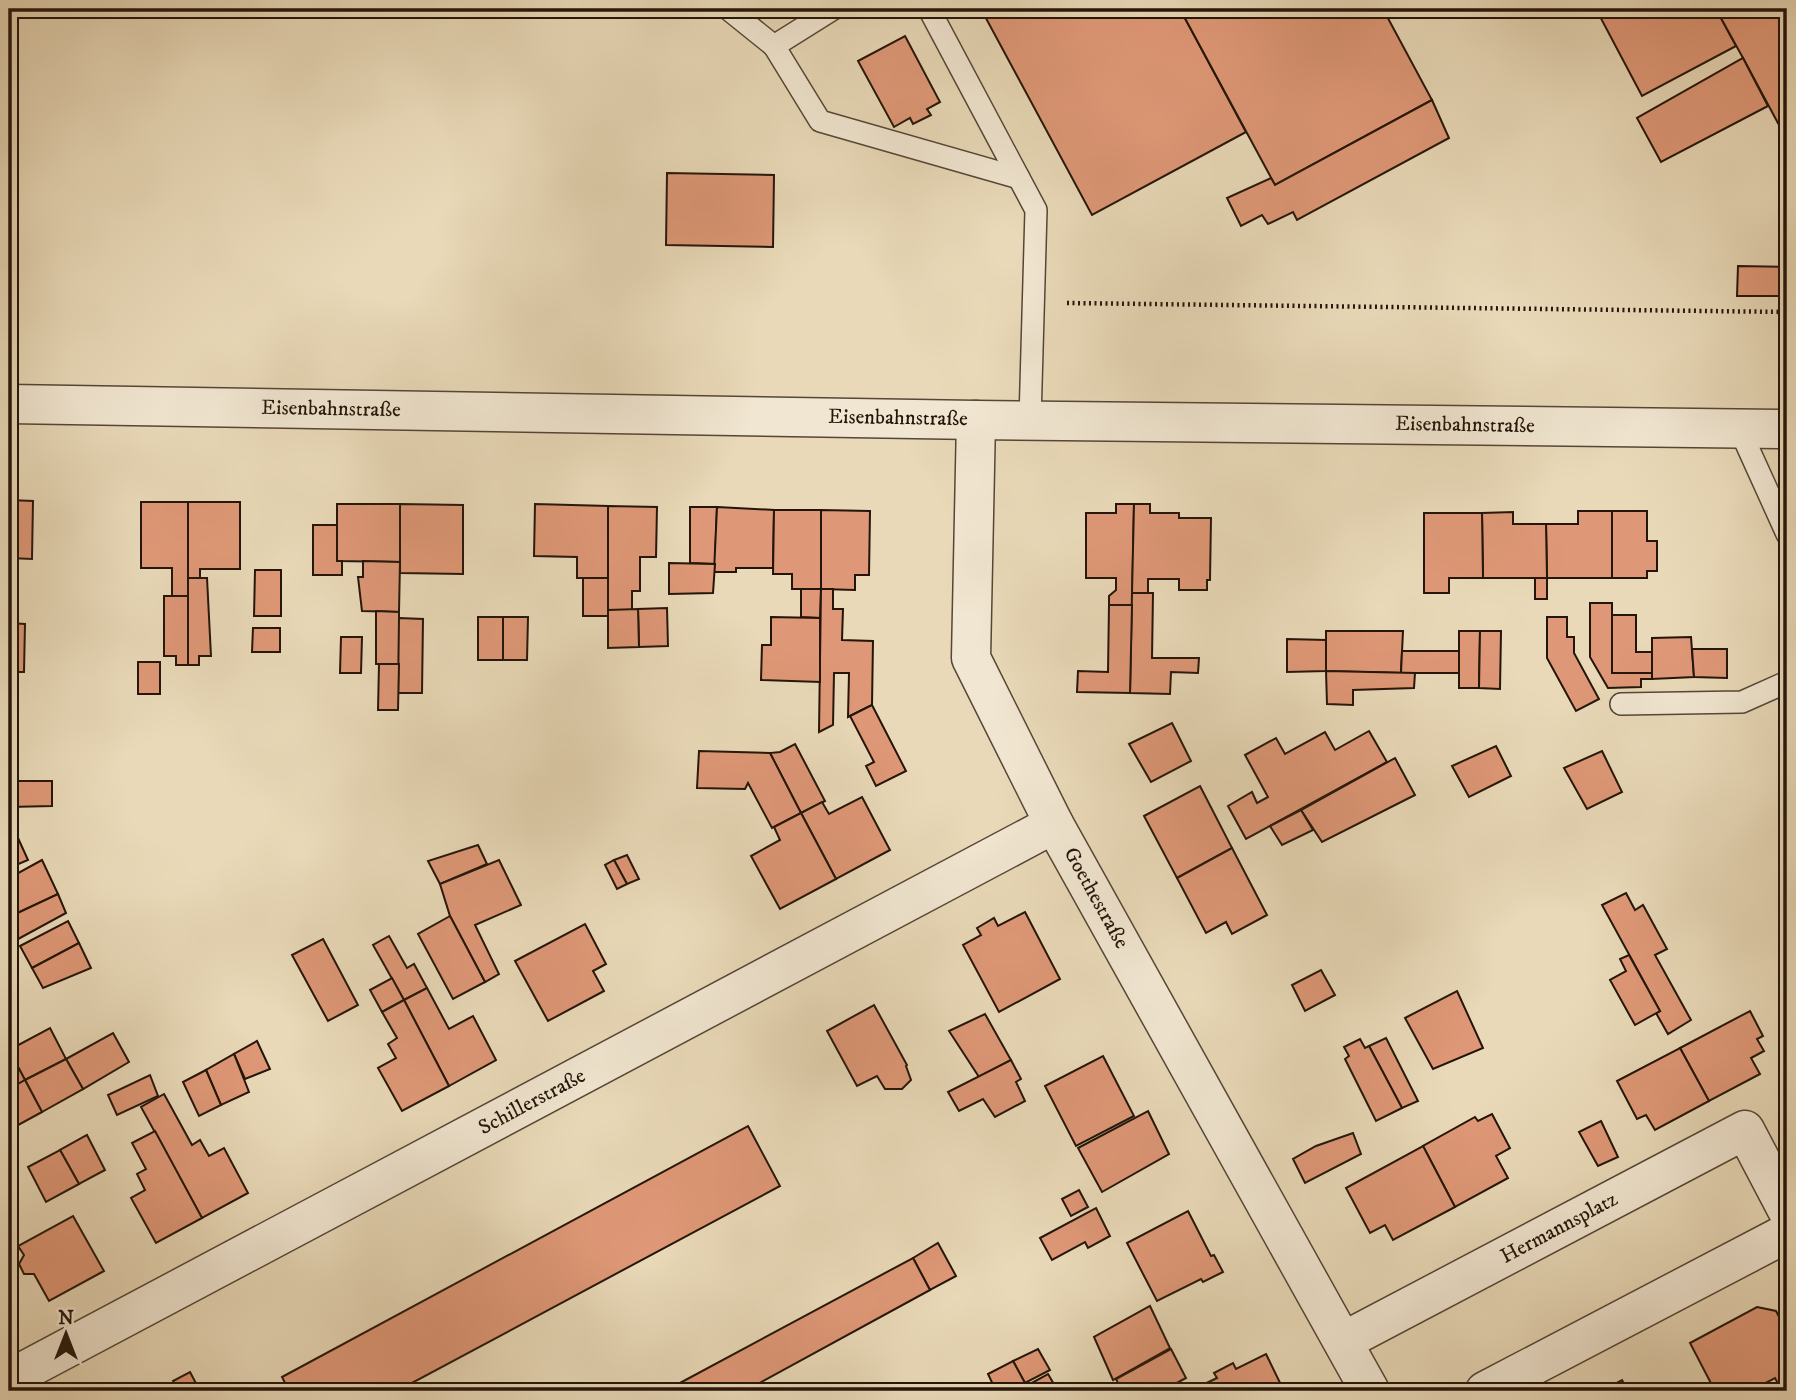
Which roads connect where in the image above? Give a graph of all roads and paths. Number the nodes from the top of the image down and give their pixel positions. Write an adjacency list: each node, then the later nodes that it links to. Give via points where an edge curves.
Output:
1 (728, 9): 4 (lane)
2 (834, 9): 4 (lane)
3 (929, 9): 5 (lane)
4 (774, 46): 5 (lane, via 820,121)
5 (1019, 178): 6 (lane, via 1036,210)
6 (1034, 303): 7 (path); 10 (lane)
7 (1787, 312)
8 (9, 404): 9 (street, Eisenbahnstraße)
9 (976, 420): 10 (street, Eisenbahnstraße); 16 (street, Goethestraße, via 971,658)
10 (1030, 420): 11 (street, Eisenbahnstraße)
11 (1740, 428): 12 (street, Eisenbahnstraße); 13 (lane)
12 (1787, 429)
13 (1787, 534)
14 (1787, 682): 15 (lane, via 1742,702)
15 (1621, 704)
16 (1054, 824): 19 (street, Goethestraße); 20 (street, Schillerstraße)
17 (1787, 1210): 19 (street, Hermannsplatz, via 1745,1130)
18 (1787, 1233): 22 (street)
19 (1344, 1341): 21 (street)
20 (12, 1370)
21 (1370, 1391)
22 (1485, 1391)

